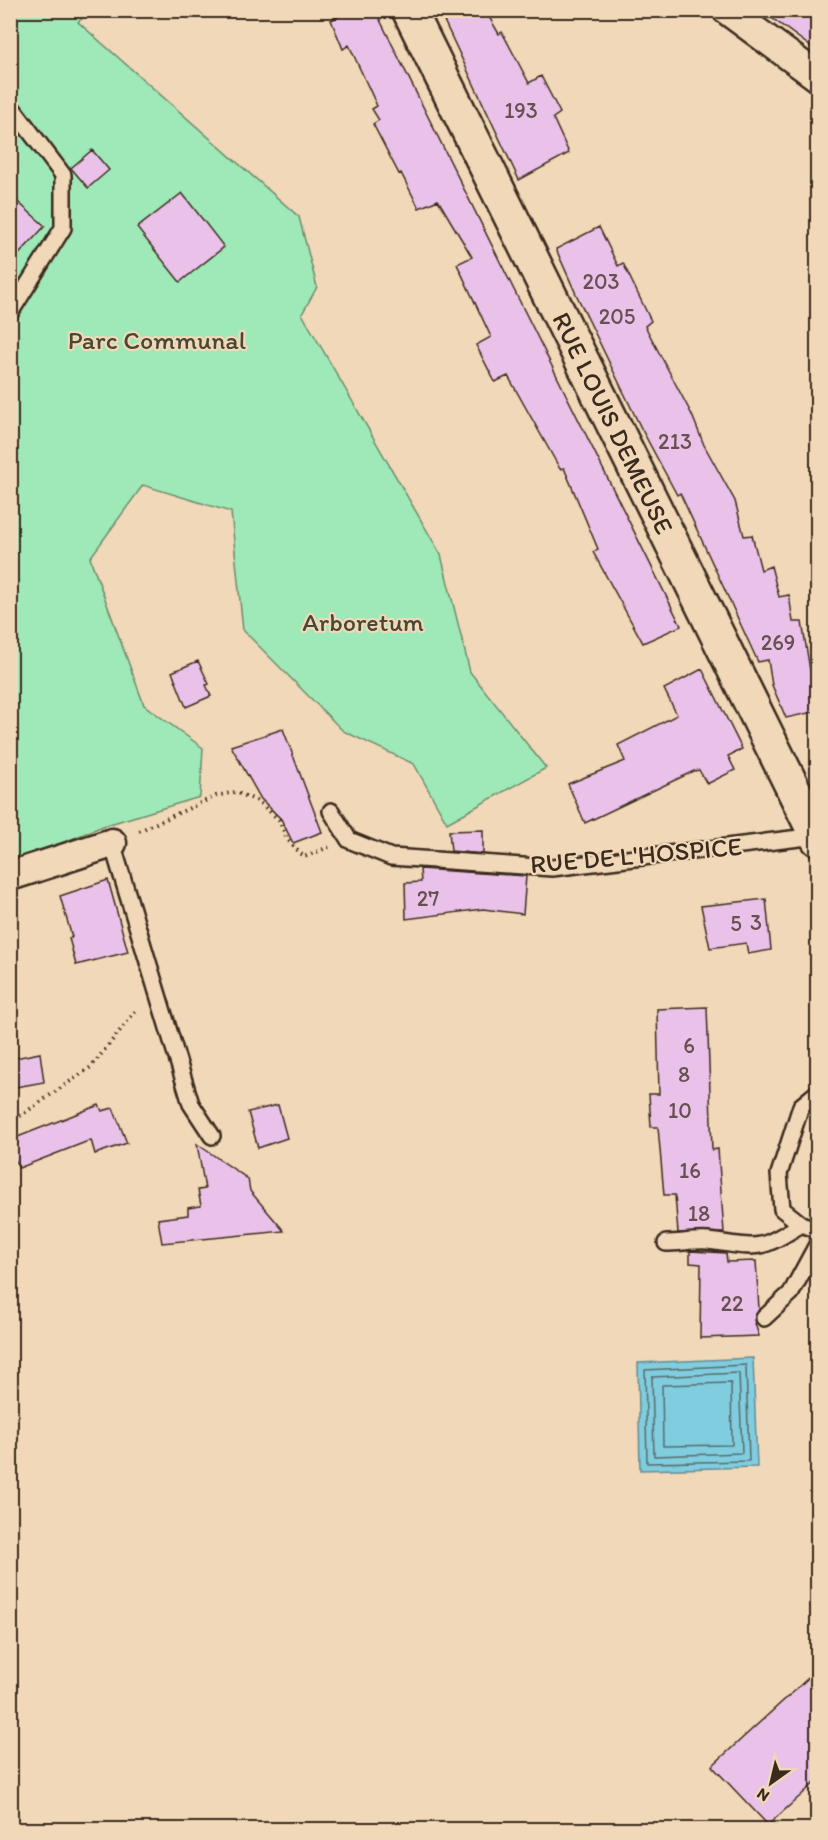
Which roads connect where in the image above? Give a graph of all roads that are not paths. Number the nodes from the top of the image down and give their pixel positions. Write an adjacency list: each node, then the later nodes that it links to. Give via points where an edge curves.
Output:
1 (409, 10): 7 (street, RUE LOUIS DEMEUSE)
2 (727, 10): 3 (street)
3 (818, 77)
4 (10, 105): 5 (lane, via 63,175 63,228)
5 (10, 313)
6 (331, 811): 7 (lane, RUE DE L'HOSPICE, via 349,840 391,857 552,868)
7 (817, 837)
8 (112, 843): 9 (street); 11 (lane, via 192,1104)
9 (10, 876)
10 (818, 1092): 12 (lane, via 801,1106 779,1174 782,1209)
11 (212, 1136)
12 (801, 1224): 13 (lane); 14 (lane, via 776,1241 752,1248 708,1241)
13 (818, 1230)
14 (666, 1243)
15 (818, 1243): 16 (lane, via 791,1293)
16 (764, 1318)

